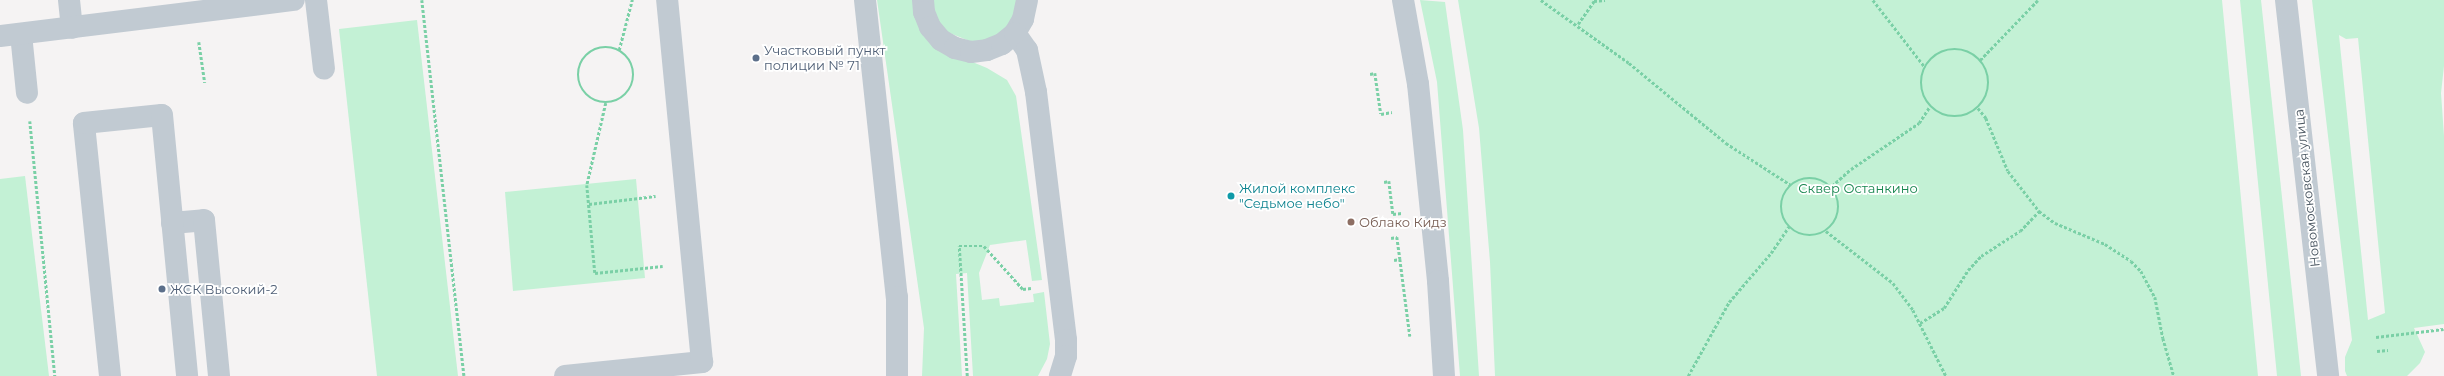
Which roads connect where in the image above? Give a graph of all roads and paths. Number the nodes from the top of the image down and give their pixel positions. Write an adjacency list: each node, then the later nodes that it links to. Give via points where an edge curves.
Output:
1 (69, 0): 19 (street)
2 (294, 0): 17 (street)
3 (316, 0): 26 (street)
4 (422, 0): 62 (path)
5 (632, 0): 23 (path)
6 (667, 0): 37 (street)
7 (865, 0): 64 (street, via 897,297)
8 (923, 0): 20 (street, via 924,12 930,27 941,40 955,48 971,52 987,50 1002,44)
9 (1027, 0): 20 (street, via 1023,19)
10 (1403, 0): 67 (street, via 1418,84 1438,282)
11 (1541, 0): 18 (path)
12 (1594, 0): 13 (path); 18 (path)
13 (1606, 0)
14 (1872, 0): 25 (path)
15 (2038, 0): 24 (path)
16 (2286, 0): 71 (street, Новомосковская улица)
17 (196, 12): 19 (street); 28 (path)
18 (1578, 24): 35 (path, via 1726,143)
19 (72, 28): 21 (street)
20 (1015, 33): 48 (street, via 1027,50 1036,92)
21 (21, 34): 22 (street); 29 (street)
22 (0, 36)
23 (620, 50): 30 (path, via 631,62 634,80 624,97); 30 (path, via 600,47 591,51 584,57 578,70 582,89 588,96)
24 (1980, 60): 25 (path, via 1962,49 1951,49 1941,52); 32 (path, via 1989,79 1985,100)
25 (1925, 67): 31 (path, via 1921,87)
26 (324, 69)
27 (1370, 74): 33 (path, via 1375,73 1380,114)
28 (205, 83)
29 (27, 93): 58 (path)
30 (606, 103): 38 (path, via 587,185)
31 (1930, 106): 32 (path, via 1948,116 1959,117); 36 (path, via 1919,123 1850,169)
32 (1978, 108): 39 (path, via 1986,118 2008,171)
33 (1393, 112)
34 (1384, 182): 40 (path, via 1389,181 1393,214)
35 (1791, 185): 36 (path, via 1807,177 1825,181); 42 (path, via 1785,192 1781,210)
36 (1832, 186): 43 (path, via 1840,203 1839,212 1836,221)
37 (686, 193): 38 (path); 47 (street)
38 (589, 204): 47 (path, via 595,273)
39 (2038, 211): 49 (path, via 2020,231 1981,256 1968,270 1944,308); 70 (path, via 2055,223 2118,252 2141,271 2155,297)
40 (1405, 212)
41 (172, 223): 59 (street, via 162,115 84,123); 60 (street); 61 (street, via 204,220)
42 (1789, 226): 43 (path, via 1804,235 1814,236); 57 (path, via 1771,253 1729,302)
43 (1826, 231): 49 (path, via 1893,283)
44 (1391, 238): 45 (path, via 1397,237)
45 (1400, 259): 46 (path); 54 (path)
46 (1394, 260)
47 (692, 263): 63 (street, via 702,362)
48 (1059, 284): 65 (path, via 1023,289 984,246 959,246); 66 (street, via 1066,356)
49 (1920, 323): 69 (path)
50 (2444, 329): 51 (path)
51 (2431, 330): 52 (path); 53 (path)
52 (2431, 335)
53 (2376, 337)
54 (1411, 343)
55 (2388, 350): 56 (path)
56 (2377, 351)
57 (1688, 375): 68 (path)
58 (55, 376)
59 (110, 376)
60 (187, 376)
61 (219, 376)
62 (464, 376)
63 (565, 376)
64 (897, 376)
65 (967, 376)
66 (1060, 376)
67 (1444, 376)
68 (1693, 376)
69 (1946, 376)
70 (2174, 376)
71 (2328, 376)

